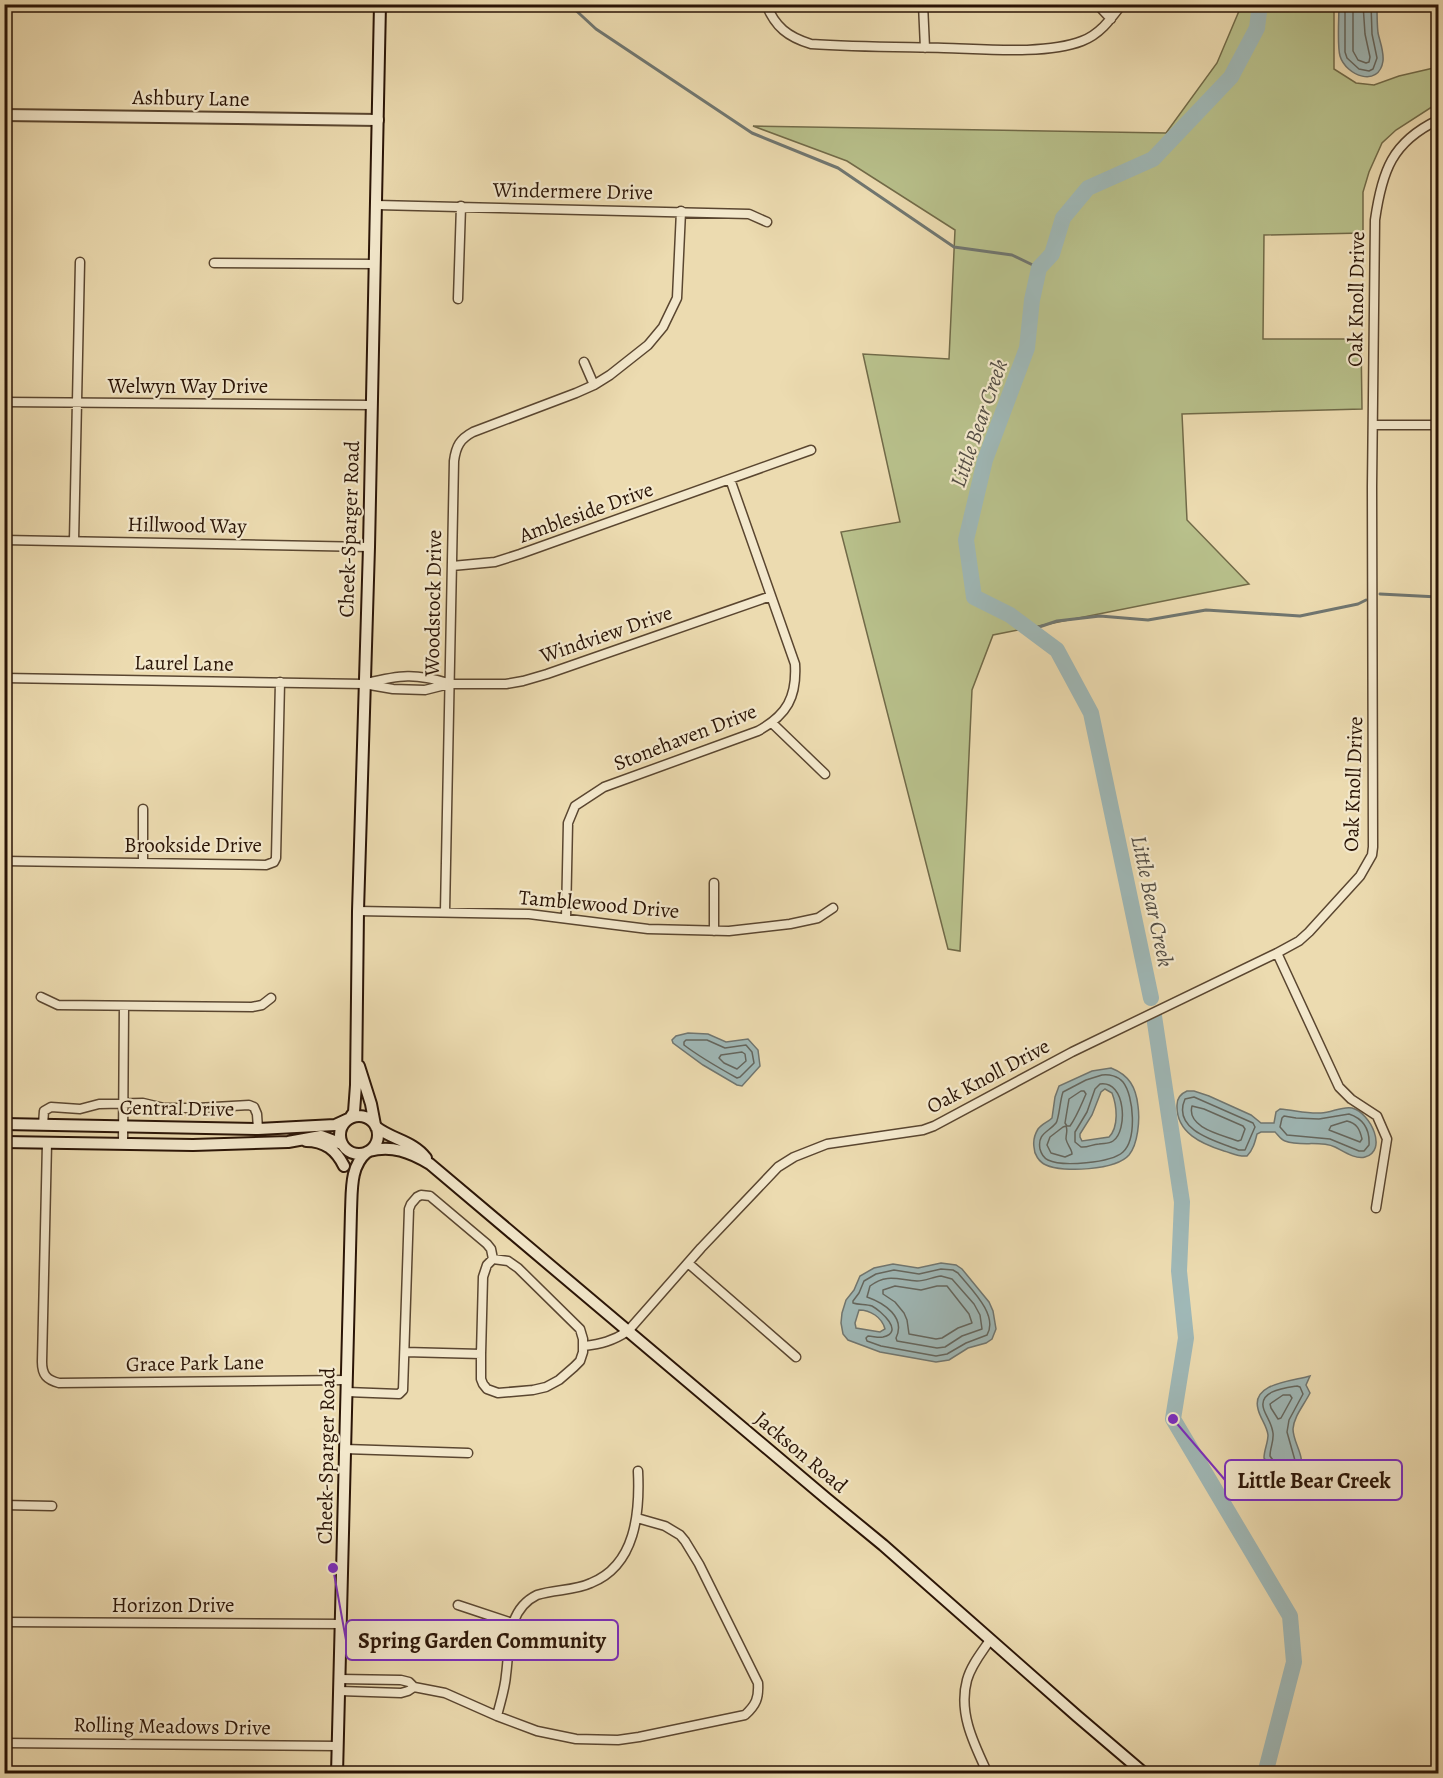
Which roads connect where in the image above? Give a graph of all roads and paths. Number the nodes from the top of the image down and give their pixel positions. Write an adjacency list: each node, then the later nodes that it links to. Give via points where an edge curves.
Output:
1 (380, 4): 9 (main road, Cheek-Sparger Road)
2 (766, 4): 7 (street, via 790,36 811,44)
3 (923, 4): 7 (street)
4 (1097, 4): 6 (street)
5 (1122, 4): 6 (street)
6 (1111, 19): 7 (street, via 1083,41 1057,47)
7 (925, 48)
8 (4, 116): 9 (main road, Ashbury Lane)
9 (378, 120): 11 (main road, Cheek-Sparger Road)
10 (1438, 120): 24 (street, Oak Knoll Drive, via 1412,135 1393,155 1379,192 1375,220)
11 (376, 205): 12 (street, Windermere Drive); 17 (main road, Cheek-Sparger Road)
12 (461, 206): 13 (street, Windermere Drive); 18 (street)
13 (681, 211): 14 (street, Windermere Drive, via 748,214); 20 (street, Woodstock Drive, via 677,298 671,314 648,345)
14 (767, 222)
15 (80, 262): 22 (street)
16 (214, 263): 17 (street)
17 (375, 264): 23 (main road, Cheek-Sparger Road)
18 (458, 299)
19 (584, 362): 20 (street)
20 (594, 385): 31 (street, Woodstock Drive, via 473,432 456,447)
21 (4, 402): 22 (street, Welwyn Way Drive)
22 (77, 403): 23 (street, Welwyn Way Drive); 29 (street)
23 (371, 405): 30 (main road, Cheek-Sparger Road)
24 (1373, 424): 25 (street); 48 (street, Oak Knoll Drive, via 1372,855 1360,876 1309,932)
25 (1438, 425)
26 (811, 450): 27 (street, Ambleside Drive)
27 (730, 479): 31 (street, Ambleside Drive, via 495,562); 32 (street, Stonehaven Drive)
28 (4, 540): 29 (street, Hillwood Way)
29 (74, 541): 30 (street, Hillwood Way)
30 (369, 547): 35 (main road, Cheek-Sparger Road)
31 (452, 566): 36 (street, Woodstock Drive)
32 (771, 596): 36 (street, Windview Drive, via 547,674 506,684); 37 (street, Stonehaven Drive, via 795,664 796,679 788,705)
33 (4, 678): 34 (street, Laurel Lane)
34 (280, 682): 35 (street, Laurel Lane); 41 (street, Brookside Drive, via 274,862)
35 (364, 684): 36 (street, Windview Drive, via 425,690); 36 (street, Windview Drive, via 395,676 427,677); 44 (main road, Cheek-Sparger Road)
36 (449, 684): 45 (street, Woodstock Drive)
37 (772, 723): 38 (street); 46 (street, Stonehaven Drive, via 604,787 575,806 568,824)
38 (825, 774)
39 (143, 809): 41 (street)
40 (4, 861): 41 (street, Brookside Drive)
41 (143, 863)
42 (714, 883): 47 (street)
43 (833, 908): 47 (street, Tamblewood Drive, via 818,918 790,924)
44 (358, 911): 45 (street, Tamblewood Drive); 52 (main road, Cheek-Sparger Road)
45 (445, 912): 46 (street, Tamblewood Drive)
46 (566, 918): 47 (street, Tamblewood Drive, via 648,929)
47 (714, 931)
48 (1277, 953): 68 (street, via 1339,1087 1377,1116 1384,1131 1387,1139); 71 (street, Oak Knoll Drive, via 1072,1052 934,1126 827,1144 794,1157 778,1167)
49 (41, 997): 51 (street, via 58,1005)
50 (271, 998): 51 (street, via 252,1007)
51 (124, 1006): 53 (street)
52 (356, 1054): 54 (main road, Cheek-Sparger Road, via 354,1112); 57 (main road, Cheek-Sparger Road)
53 (123, 1103): 56 (street, via 51,1107 44,1111); 58 (street); 59 (street, via 164,1108 249,1105 257,1114)
54 (349, 1119): 57 (main road, via 361,1116); 59 (main road, Central Drive, via 335,1125); 64 (main road, via 341,1127)
55 (4, 1124): 56 (main road, Central Drive)
56 (43, 1125): 58 (main road, Central Drive)
57 (375, 1126): 65 (main road, via 377,1138); 66 (main road, Jackson Road, via 412,1145)
58 (123, 1127): 59 (main road, Central Drive); 63 (street)
59 (258, 1129)
60 (4, 1142): 62 (main road, Central Drive)
61 (288, 1142): 63 (main road, Central Drive); 64 (main road, Central Drive, via 321,1136); 67 (main road, via 323,1144 338,1154)
62 (47, 1143): 63 (main road, Central Drive); 77 (street, Grace Park Lane, via 42,1362 45,1377 59,1383)
63 (123, 1144)
64 (342, 1144): 65 (main road, via 351,1152); 67 (main road, Cheek-Sparger Road)
65 (368, 1151): 66 (main road, Jackson Road, via 396,1149); 69 (main road, Cheek-Sparger Road, via 356,1166)
66 (429, 1164): 72 (main road, Jackson Road)
67 (344, 1166): 69 (main road, Cheek-Sparger Road)
68 (1376, 1208)
69 (351, 1211): 77 (main road, Cheek-Sparger Road)
70 (493, 1259): 73 (street, via 508,1261 518,1268 580,1329); 74 (street, via 487,1244 434,1198 421,1195 414,1200 409,1209); 75 (street, via 483,1276)
71 (688, 1263): 72 (street, Oak Knoll Drive); 76 (street)
72 (628, 1332): 73 (street, via 605,1343); 89 (main road, Jackson Road, via 883,1545)
73 (584, 1346): 75 (street, via 580,1361 567,1374 546,1387 526,1391 498,1393 487,1389 481,1378)
74 (405, 1352): 75 (street); 78 (street, via 402,1393)
75 (481, 1354)
76 (796, 1357)
77 (347, 1380): 78 (main road, Cheek-Sparger Road)
78 (346, 1392): 79 (main road, Cheek-Sparger Road)
79 (345, 1449): 80 (street); 87 (main road, Cheek-Sparger Road)
80 (468, 1453)
81 (638, 1471): 84 (street)
82 (4, 1505): 83 (street)
83 (52, 1506)
84 (638, 1518): 88 (street, via 625,1555 611,1571 593,1583 531,1598); 93 (street, via 665,1526 685,1541 758,1683 755,1706 745,1715 608,1740 576,1739 537,1731)
85 (458, 1605): 88 (street)
86 (4, 1622): 87 (street, Horizon Drive)
87 (341, 1623): 90 (main road, Cheek-Sparger Road)
88 (512, 1623): 93 (street)
89 (990, 1640): 97 (street, via 967,1678 964,1695 966,1721); 98 (main road, Jackson Road)
90 (340, 1679): 91 (street, via 401,1680); 92 (main road, Cheek-Sparger Road)
91 (414, 1687): 92 (street, via 401,1693); 93 (street, via 445,1693)
92 (340, 1691): 95 (main road, Cheek-Sparger Road)
93 (497, 1716)
94 (4, 1743): 95 (street, Rolling Meadows Drive)
95 (338, 1746): 96 (main road, Cheek-Sparger Road)
96 (337, 1773)
97 (988, 1773)
98 (1145, 1773)

